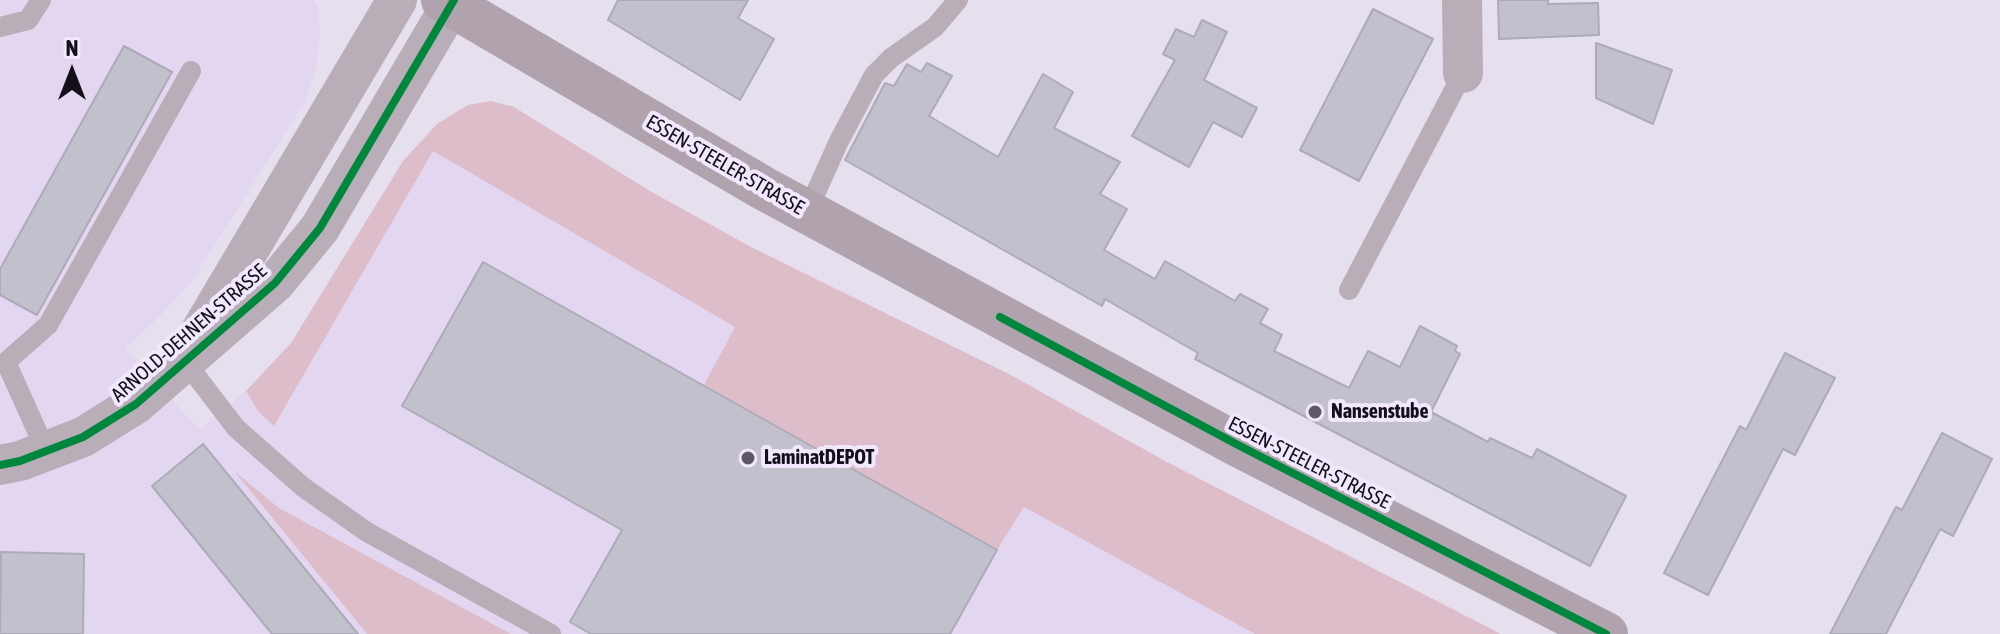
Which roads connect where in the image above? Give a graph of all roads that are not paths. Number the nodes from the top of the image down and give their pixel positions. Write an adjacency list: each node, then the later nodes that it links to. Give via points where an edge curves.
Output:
1 (41, 0): 6 (lane, via 28,20)
2 (397, 0): 12 (street, ARNOLD-DEHNEN-STRASSE)
3 (958, 0): 9 (lane, via 935,27 874,75)
4 (1462, 0): 8 (street)
5 (450, 2): 9 (main road, ESSEN-STEELER-STRASSE); 12 (street, ARNOLD-DEHNEN-STRASSE, via 320,228 275,283)
6 (0, 27)
7 (191, 71): 11 (lane, via 48,325)
8 (1463, 73): 10 (lane)
9 (807, 212): 16 (main road, ESSEN-STEELER-STRASSE, via 1238,445)
10 (1349, 290)
11 (2, 360): 13 (lane)
12 (184, 360): 13 (street, ARNOLD-DEHNEN-STRASSE, via 136,404 83,437); 15 (lane, via 236,428 303,487 367,532)
13 (46, 451): 14 (street, ARNOLD-DEHNEN-STRASSE)
14 (0, 465)
15 (551, 634)
16 (1606, 634)

